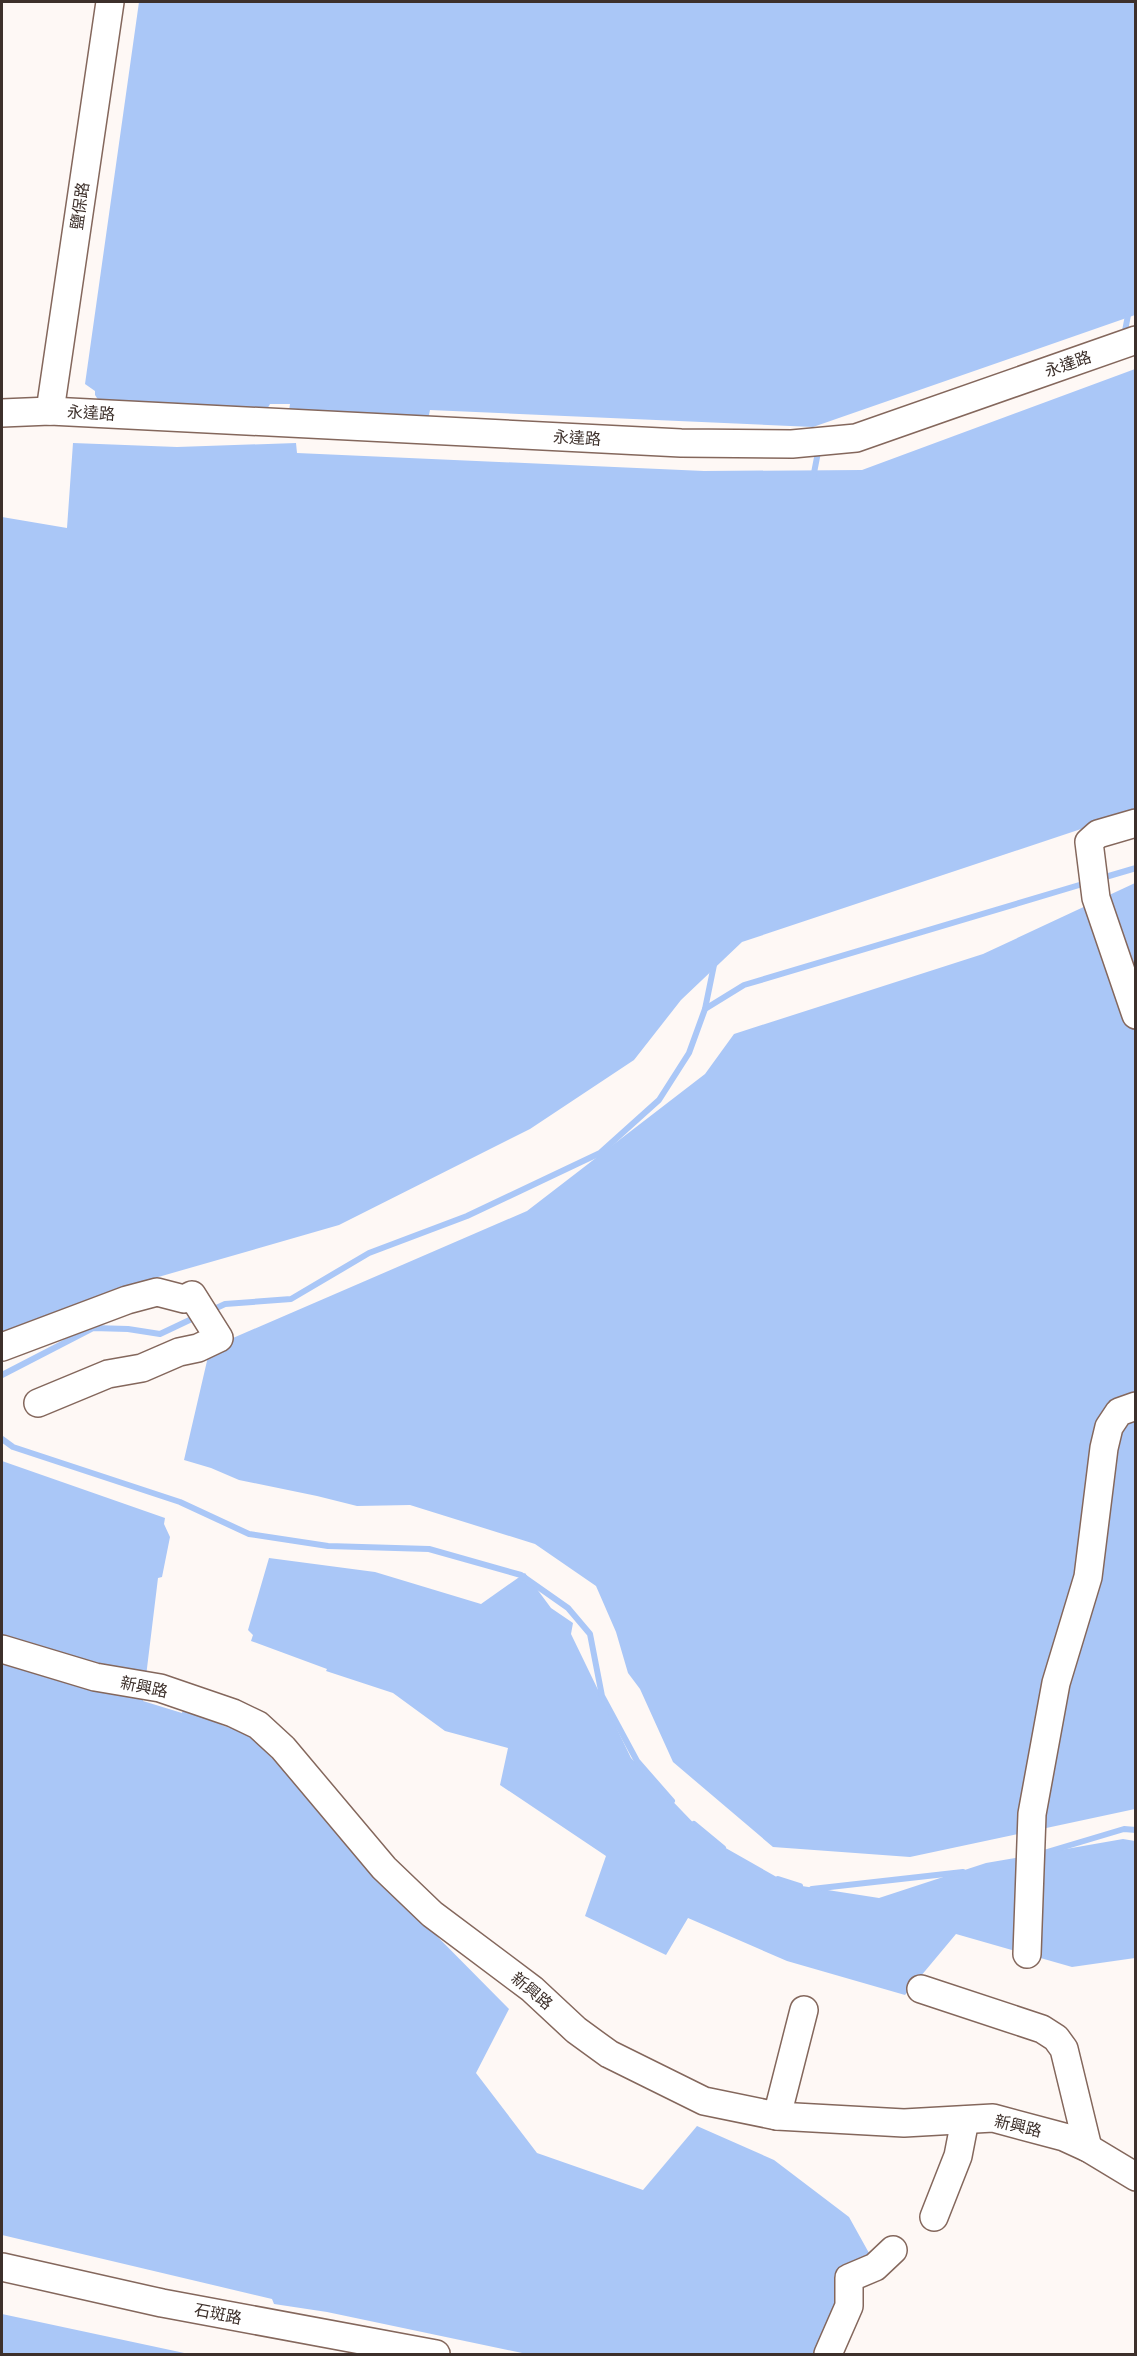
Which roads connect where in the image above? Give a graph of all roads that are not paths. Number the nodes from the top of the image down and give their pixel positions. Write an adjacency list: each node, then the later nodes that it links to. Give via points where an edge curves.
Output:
1 (110, 2): 3 (street, 鹽保路)
2 (1136, 340): 3 (street, 永達路, via 856,438 792,444 681,443)
3 (50, 411): 4 (street, 永達路)
4 (2, 413)
5 (1136, 823): 6 (street, via 1098,834 1089,842 1096,898)
6 (1136, 1015)
7 (2, 1347): 8 (street, via 157,1292 184,1299 192,1295 219,1338 142,1368 108,1374)
8 (38, 1403)
9 (1136, 1406): 11 (street, via 1119,1412 1109,1427 1088,1577 1056,1683 1032,1814)
10 (2, 1649): 14 (street, 新興路, via 95,1677 160,1688 258,1725 283,1748 384,1868 432,1914 532,1989 576,2030 609,2054 705,2101)
11 (1027, 1954)
12 (921, 1989): 16 (street, via 1042,2029 1056,2038 1064,2049)
13 (804, 2010): 14 (street)
14 (777, 2116): 15 (street, 新興路, via 904,2123)
15 (964, 2120): 16 (street, 新興路, via 993,2118 1064,2137); 18 (street, via 958,2156)
16 (1088, 2148): 17 (street, 新興路)
17 (1136, 2177)
18 (934, 2217)
19 (893, 2250): 22 (street, via 874,2267 849,2278 849,2306)
20 (2, 2267): 21 (street, 石斑路, via 162,2303)
21 (436, 2355)
22 (828, 2355)

